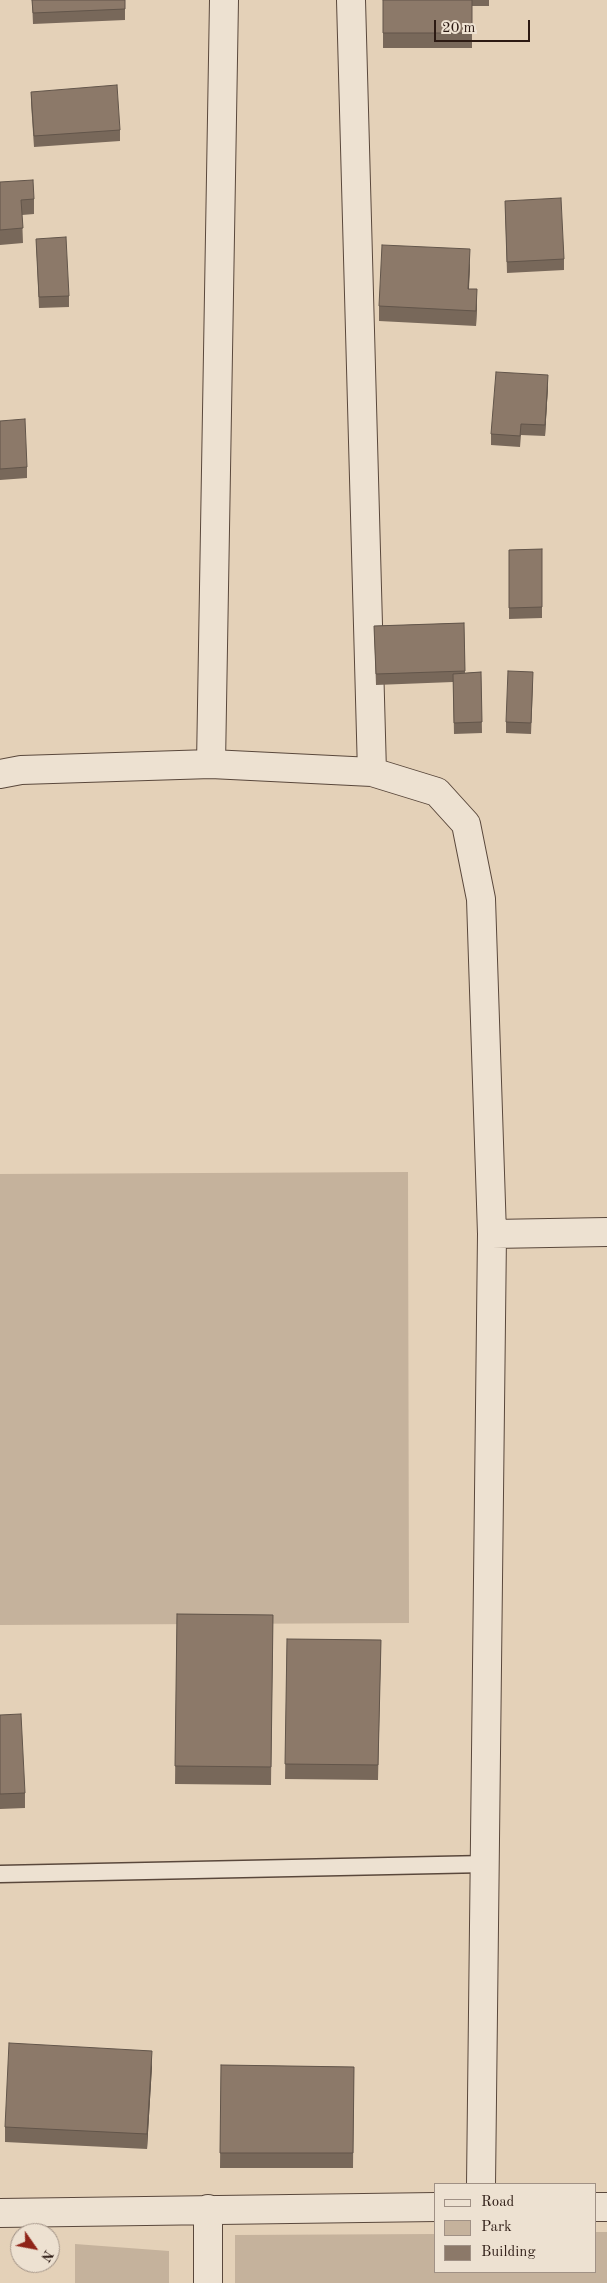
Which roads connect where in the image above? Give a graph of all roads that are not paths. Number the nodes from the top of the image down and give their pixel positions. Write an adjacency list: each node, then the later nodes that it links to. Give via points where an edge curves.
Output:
1 (224, 0): 3 (street)
2 (351, 0): 4 (street)
3 (211, 764): 4 (street); 5 (street, via 21,770)
4 (372, 772): 7 (street, via 437,792 466,824 481,899)
5 (0, 774)
6 (607, 1232): 7 (street)
7 (492, 1234): 8 (street)
8 (486, 1864): 9 (lane); 10 (street)
9 (0, 1874)
10 (481, 2183)
11 (434, 2207): 12 (street)
12 (208, 2209): 13 (street); 14 (street)
13 (0, 2212)
14 (208, 2283)

